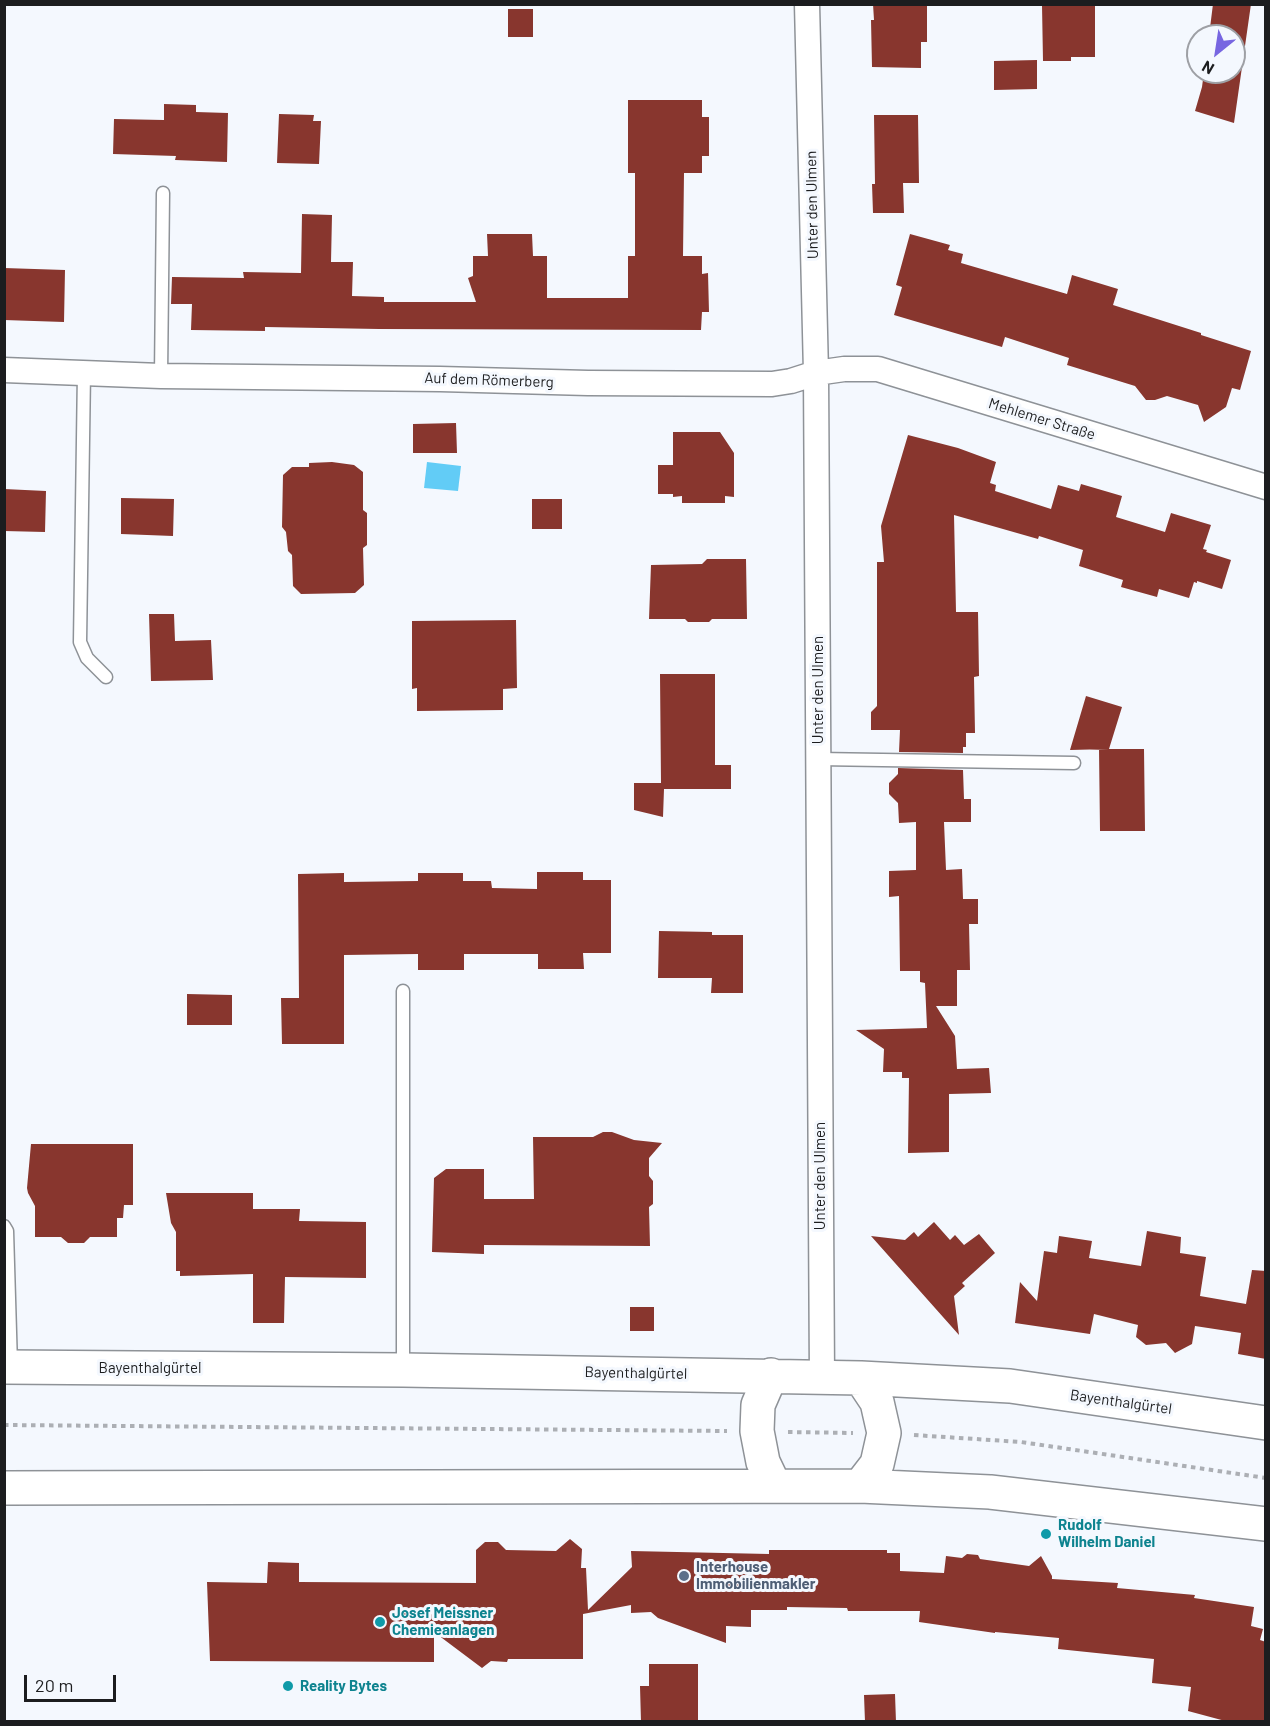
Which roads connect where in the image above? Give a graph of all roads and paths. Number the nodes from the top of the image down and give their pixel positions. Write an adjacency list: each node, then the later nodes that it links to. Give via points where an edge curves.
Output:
1 (807, 4): 5 (street, Unter den Ulmen)
2 (163, 193): 6 (lane)
3 (4, 370): 4 (street, Auf dem Römerberg)
4 (84, 372): 6 (street, Auf dem Römerberg); 8 (lane, via 80,642 87,658)
5 (816, 373): 6 (street, Auf dem Römerberg, via 772,384); 7 (street, Mehlemer Straße, via 878,369); 9 (street, Unter den Ulmen)
6 (161, 376)
7 (1266, 487)
8 (106, 677)
9 (818, 759): 10 (lane); 16 (street, Unter den Ulmen)
10 (1074, 763)
11 (403, 991): 14 (lane)
12 (4, 1226): 13 (lane)
13 (8, 1367): 14 (main road, Bayenthalgürtel)
14 (403, 1370): 15 (main road, Bayenthalgürtel)
15 (771, 1375): 16 (main road, Bayenthalgürtel); 20 (main road, via 758,1405)
16 (822, 1377): 17 (main road, Bayenthalgürtel)
17 (861, 1378): 18 (main road, Bayenthalgürtel, via 1010,1386); 21 (main road, via 877,1402)
18 (1266, 1423)
19 (4, 1425): 20 (path)
20 (757, 1431): 21 (path); 23 (main road, via 763,1462)
21 (884, 1433): 22 (path, via 1021,1442); 24 (main road, via 877,1464)
22 (1266, 1478)
23 (774, 1485): 24 (main road); 25 (main road)
24 (860, 1486): 26 (main road, via 990,1492)
25 (4, 1488)
26 (1266, 1524)

